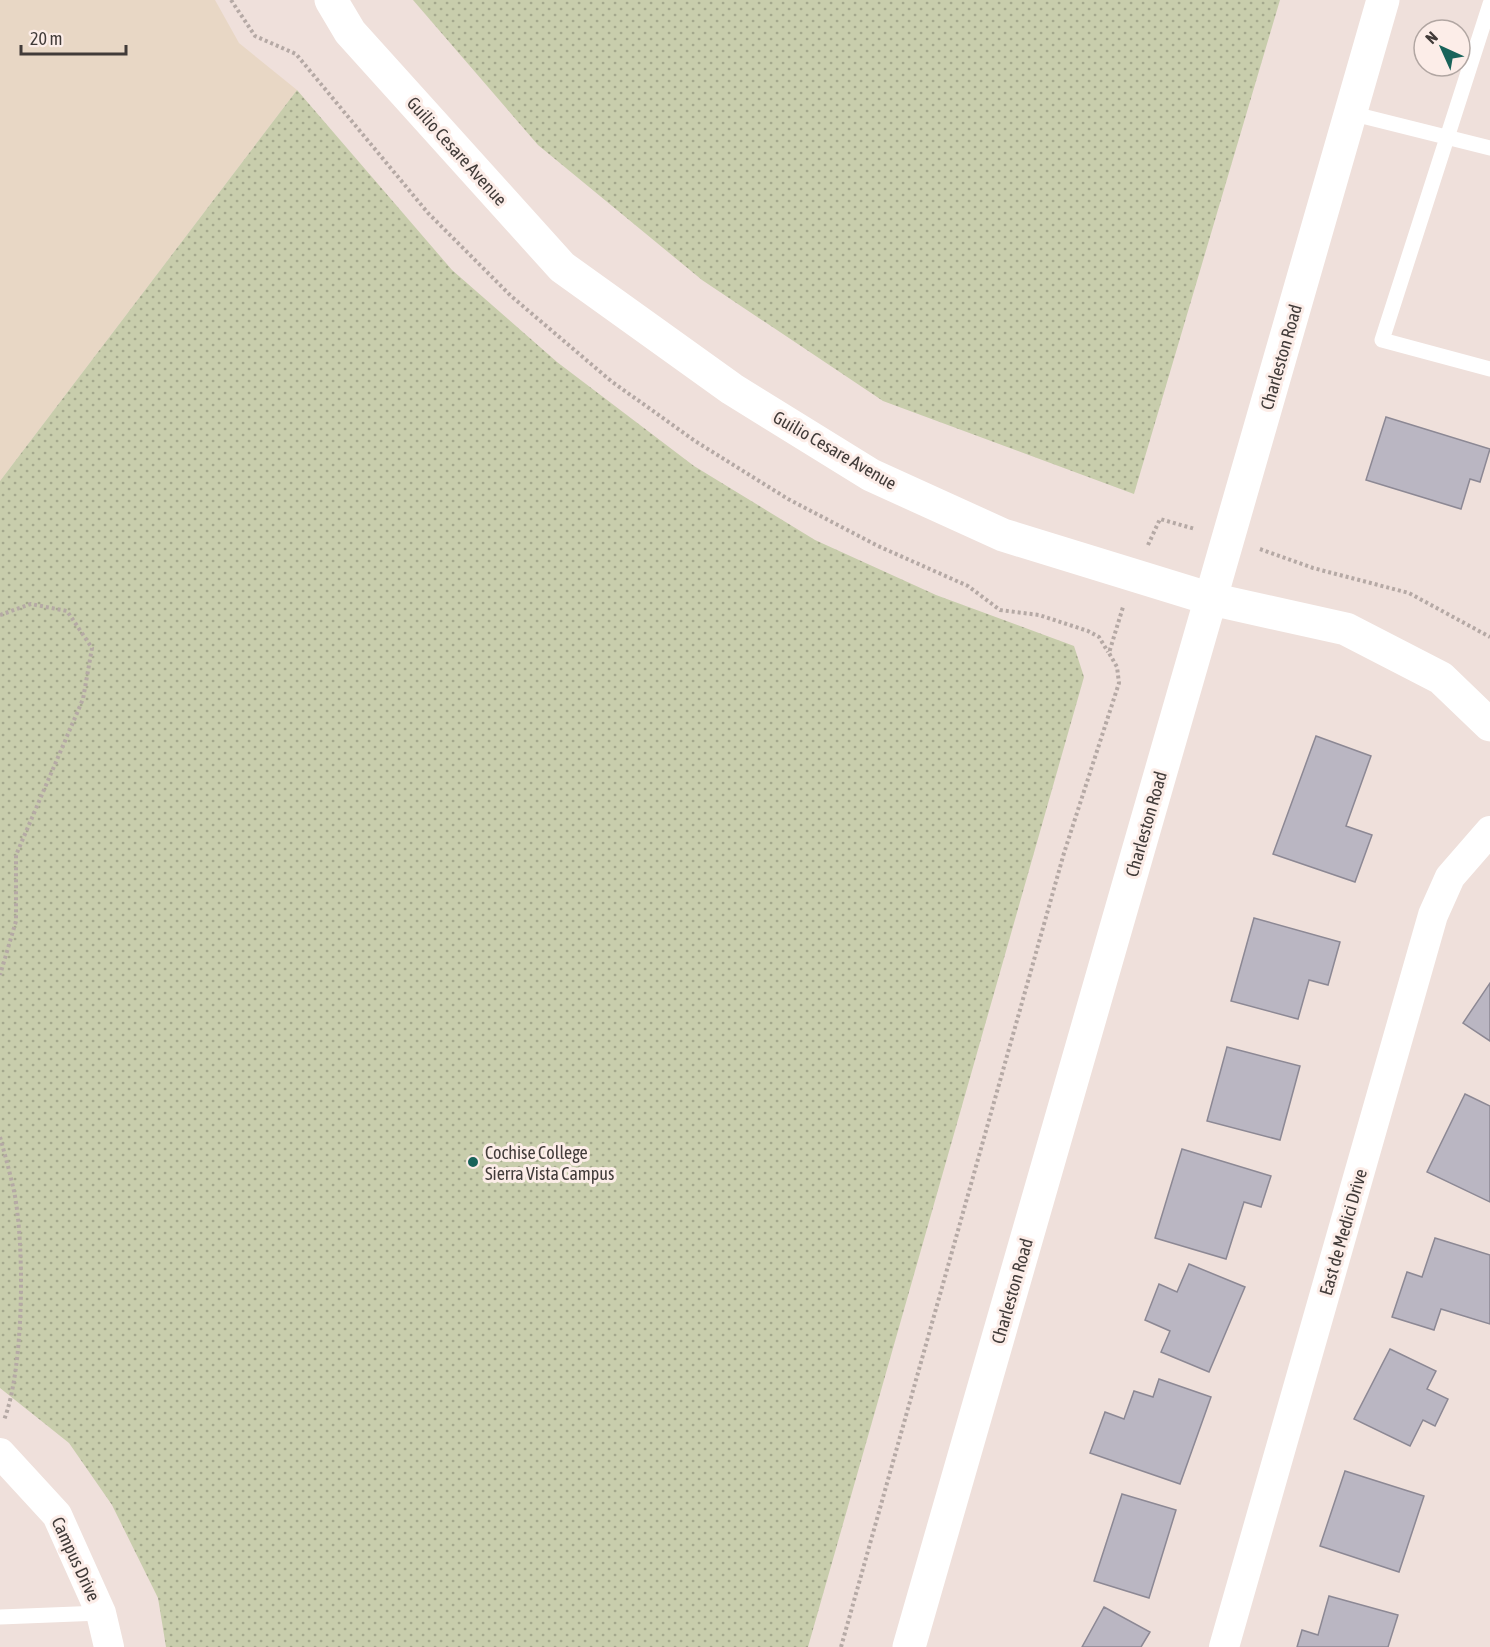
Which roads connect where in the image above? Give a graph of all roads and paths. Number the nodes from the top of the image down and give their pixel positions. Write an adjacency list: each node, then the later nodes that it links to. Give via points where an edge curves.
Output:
1 (331, 0): 9 (main road, Guilio Cesare Avenue, via 350,32 562,267 704,369 871,475 1003,535)
2 (1383, 0): 4 (main road, Charleston Road)
3 (1490, 4): 5 (lane)
4 (1350, 113): 5 (lane); 8 (main road, Charleston Road)
5 (1446, 137): 6 (lane); 7 (lane, via 1382,340)
6 (1490, 148)
7 (1490, 369)
8 (1229, 538): 9 (path, via 1160,519); 10 (main road, Charleston Road); 12 (path, via 1313,568 1409,593)
9 (1133, 575): 10 (main road, Guilio Cesare Avenue); 22 (path, via 1109,653 1117,667 1119,683 1064,853)
10 (1211, 599): 13 (main road, Guilio Cesare Avenue, via 1346,629 1441,678); 23 (main road, Charleston Road)
11 (0, 615): 15 (path, via 31,604 66,611 92,648 83,699 16,855 16,921)
12 (1490, 637)
13 (1490, 725)
14 (1490, 831): 24 (street, East de Medici Drive, via 1450,877 1433,915)
15 (0, 975)
16 (0, 1137): 17 (path, via 14,1193 20,1262 13,1397)
17 (3, 1423)
18 (0, 1454): 19 (street, Campus Drive, via 57,1515)
19 (101, 1613): 20 (lane); 21 (street, Campus Drive)
20 (0, 1617)
21 (109, 1647)
22 (841, 1647)
23 (909, 1647)
24 (1224, 1647)

